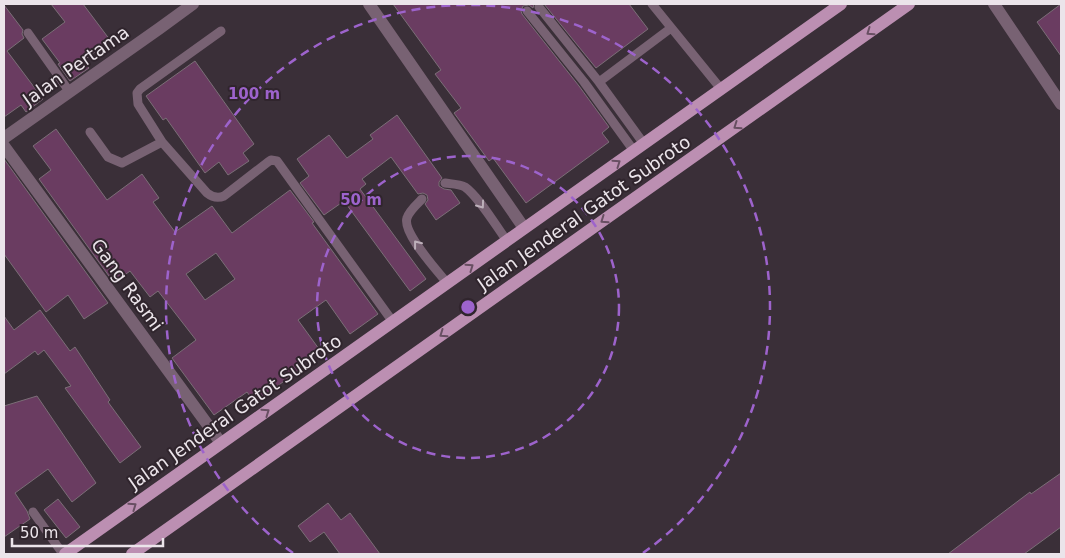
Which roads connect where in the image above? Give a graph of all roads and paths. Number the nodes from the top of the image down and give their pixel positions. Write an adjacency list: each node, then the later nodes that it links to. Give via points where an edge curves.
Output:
1 (190, 4): 14 (street, Jalan Pertama)
2 (369, 4): 23 (street)
3 (652, 4): 9 (lane)
4 (841, 4): 13 (main road, Jalan Jenderal Gatot Subroto)
5 (910, 4): 30 (main road, Jalan Jenderal Gatot Subroto, one-way to 30)
6 (998, 5): 15 (street)
7 (539, 7): 12 (lane)
8 (527, 11): 20 (lane)
9 (671, 28): 12 (lane); 13 (lane)
10 (221, 31): 18 (lane, via 137,93 138,104)
11 (28, 33): 14 (lane)
12 (599, 82): 20 (lane)
13 (721, 89): 20 (main road, Jalan Jenderal Gatot Subroto)
14 (69, 91): 17 (street, Jalan Pertama)
15 (1061, 104)
16 (90, 132): 18 (lane, via 108,157 122,163)
17 (4, 138)
18 (162, 142): 26 (lane, via 214,197 224,196 271,160 277,162)
19 (4, 146): 27 (street, Gang Rasmi)
20 (639, 147): 23 (main road, Jalan Jenderal Gatot Subroto, one-way to 20)
21 (445, 183): 24 (lane, one-way to 24, via 467,189)
22 (422, 199): 25 (lane, one-way to 22, via 406,224 407,216)
23 (524, 228): 24 (main road, Jalan Jenderal Gatot Subroto)
24 (507, 241): 25 (main road, Jalan Jenderal Gatot Subroto, one-way to 24)
25 (447, 283): 26 (main road, Jalan Jenderal Gatot Subroto)
26 (393, 322): 27 (main road, Jalan Jenderal Gatot Subroto, one-way to 26)
27 (221, 444): 29 (main road, Jalan Jenderal Gatot Subroto, one-way to 27)
28 (33, 512): 29 (lane)
29 (64, 554)
30 (132, 554)

